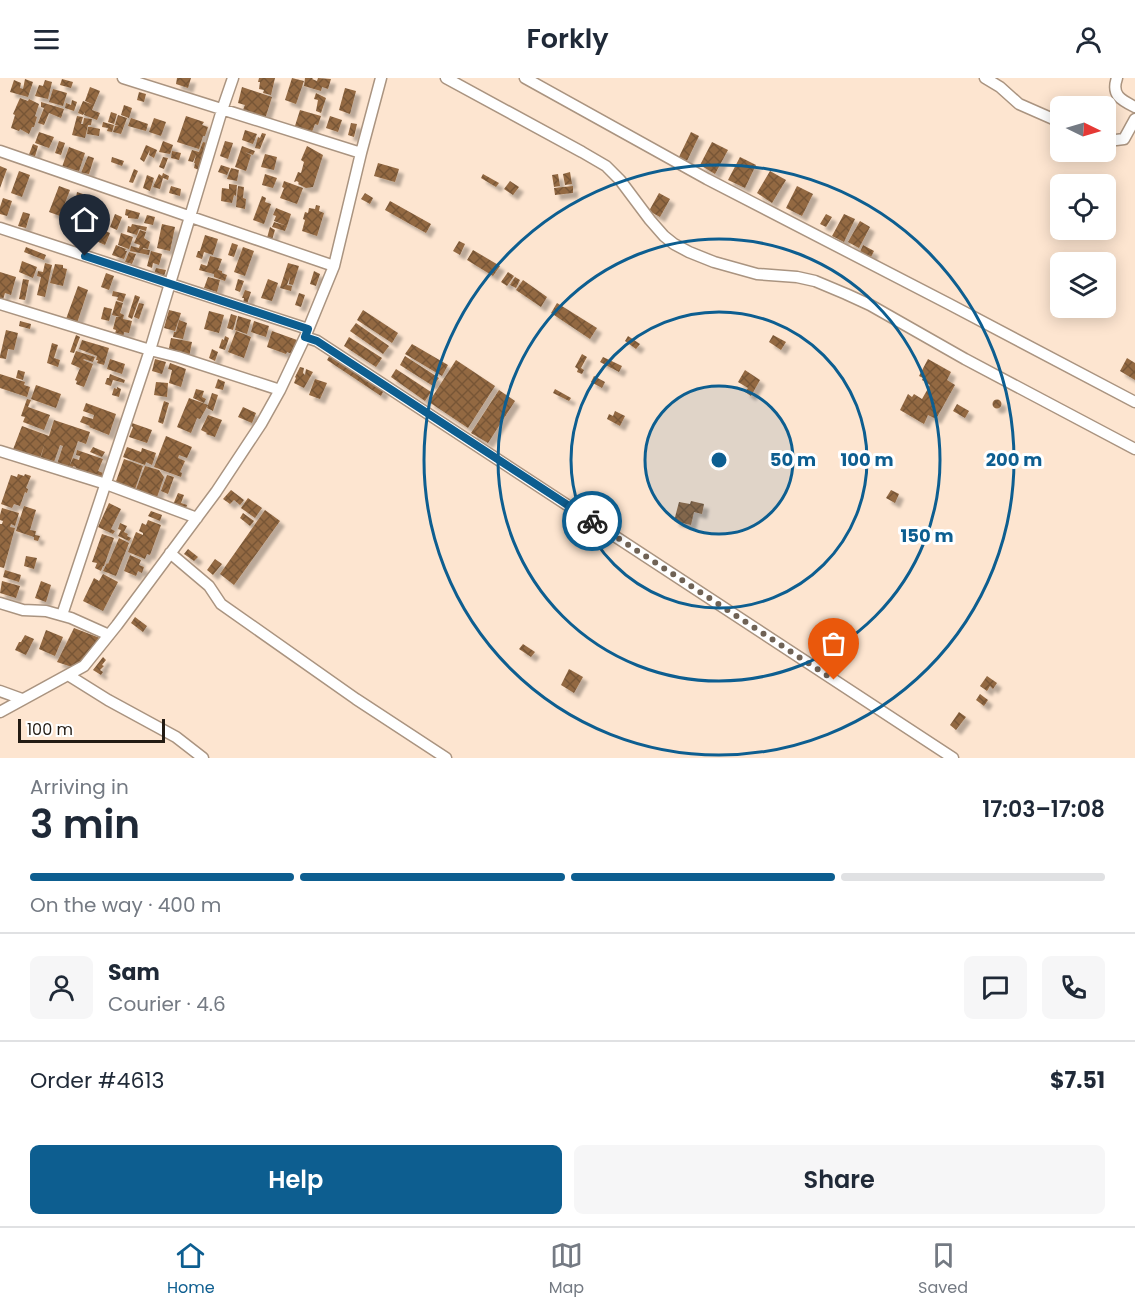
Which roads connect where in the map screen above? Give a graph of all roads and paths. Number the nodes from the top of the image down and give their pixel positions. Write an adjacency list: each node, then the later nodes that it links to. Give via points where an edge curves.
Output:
1 (123, 78): 9 (street)
2 (233, 78): 9 (street)
3 (381, 78): 14 (street)
4 (447, 78): 24 (street, via 606,166 664,236 688,252 757,274 815,281 846,294)
5 (525, 78): 23 (street, via 707,179)
6 (985, 78): 10 (street, via 1019,104)
7 (1117, 78): 8 (street, via 1118,96)
8 (1135, 106)
9 (222, 110): 14 (street); 15 (street)
10 (1050, 118)
11 (1135, 118): 12 (street, via 1124,139)
12 (1116, 140)
13 (0, 151): 15 (street)
14 (361, 153): 17 (street)
15 (191, 217): 17 (street); 18 (street)
16 (0, 228): 18 (street)
17 (334, 266): 20 (street)
18 (170, 284): 20 (street); 21 (street)
19 (0, 304): 21 (street)
20 (307, 333): 22 (street); 38 (street)
21 (150, 350): 22 (street); 26 (street)
22 (280, 390): 27 (street)
23 (1135, 402)
24 (1135, 449)
25 (0, 451): 26 (street)
26 (106, 484): 27 (street); 30 (street)
27 (197, 518): 28 (street)
28 (170, 553): 31 (street); 37 (street, via 209,586 220,604)
29 (0, 603): 30 (street)
30 (62, 615): 31 (street)
31 (109, 635): 32 (street, via 84,666)
32 (68, 675): 34 (street); 36 (street, via 176,737)
33 (0, 691): 34 (street)
34 (22, 699): 35 (street)
35 (0, 711)
36 (203, 758)
37 (446, 758)
38 (953, 758)

